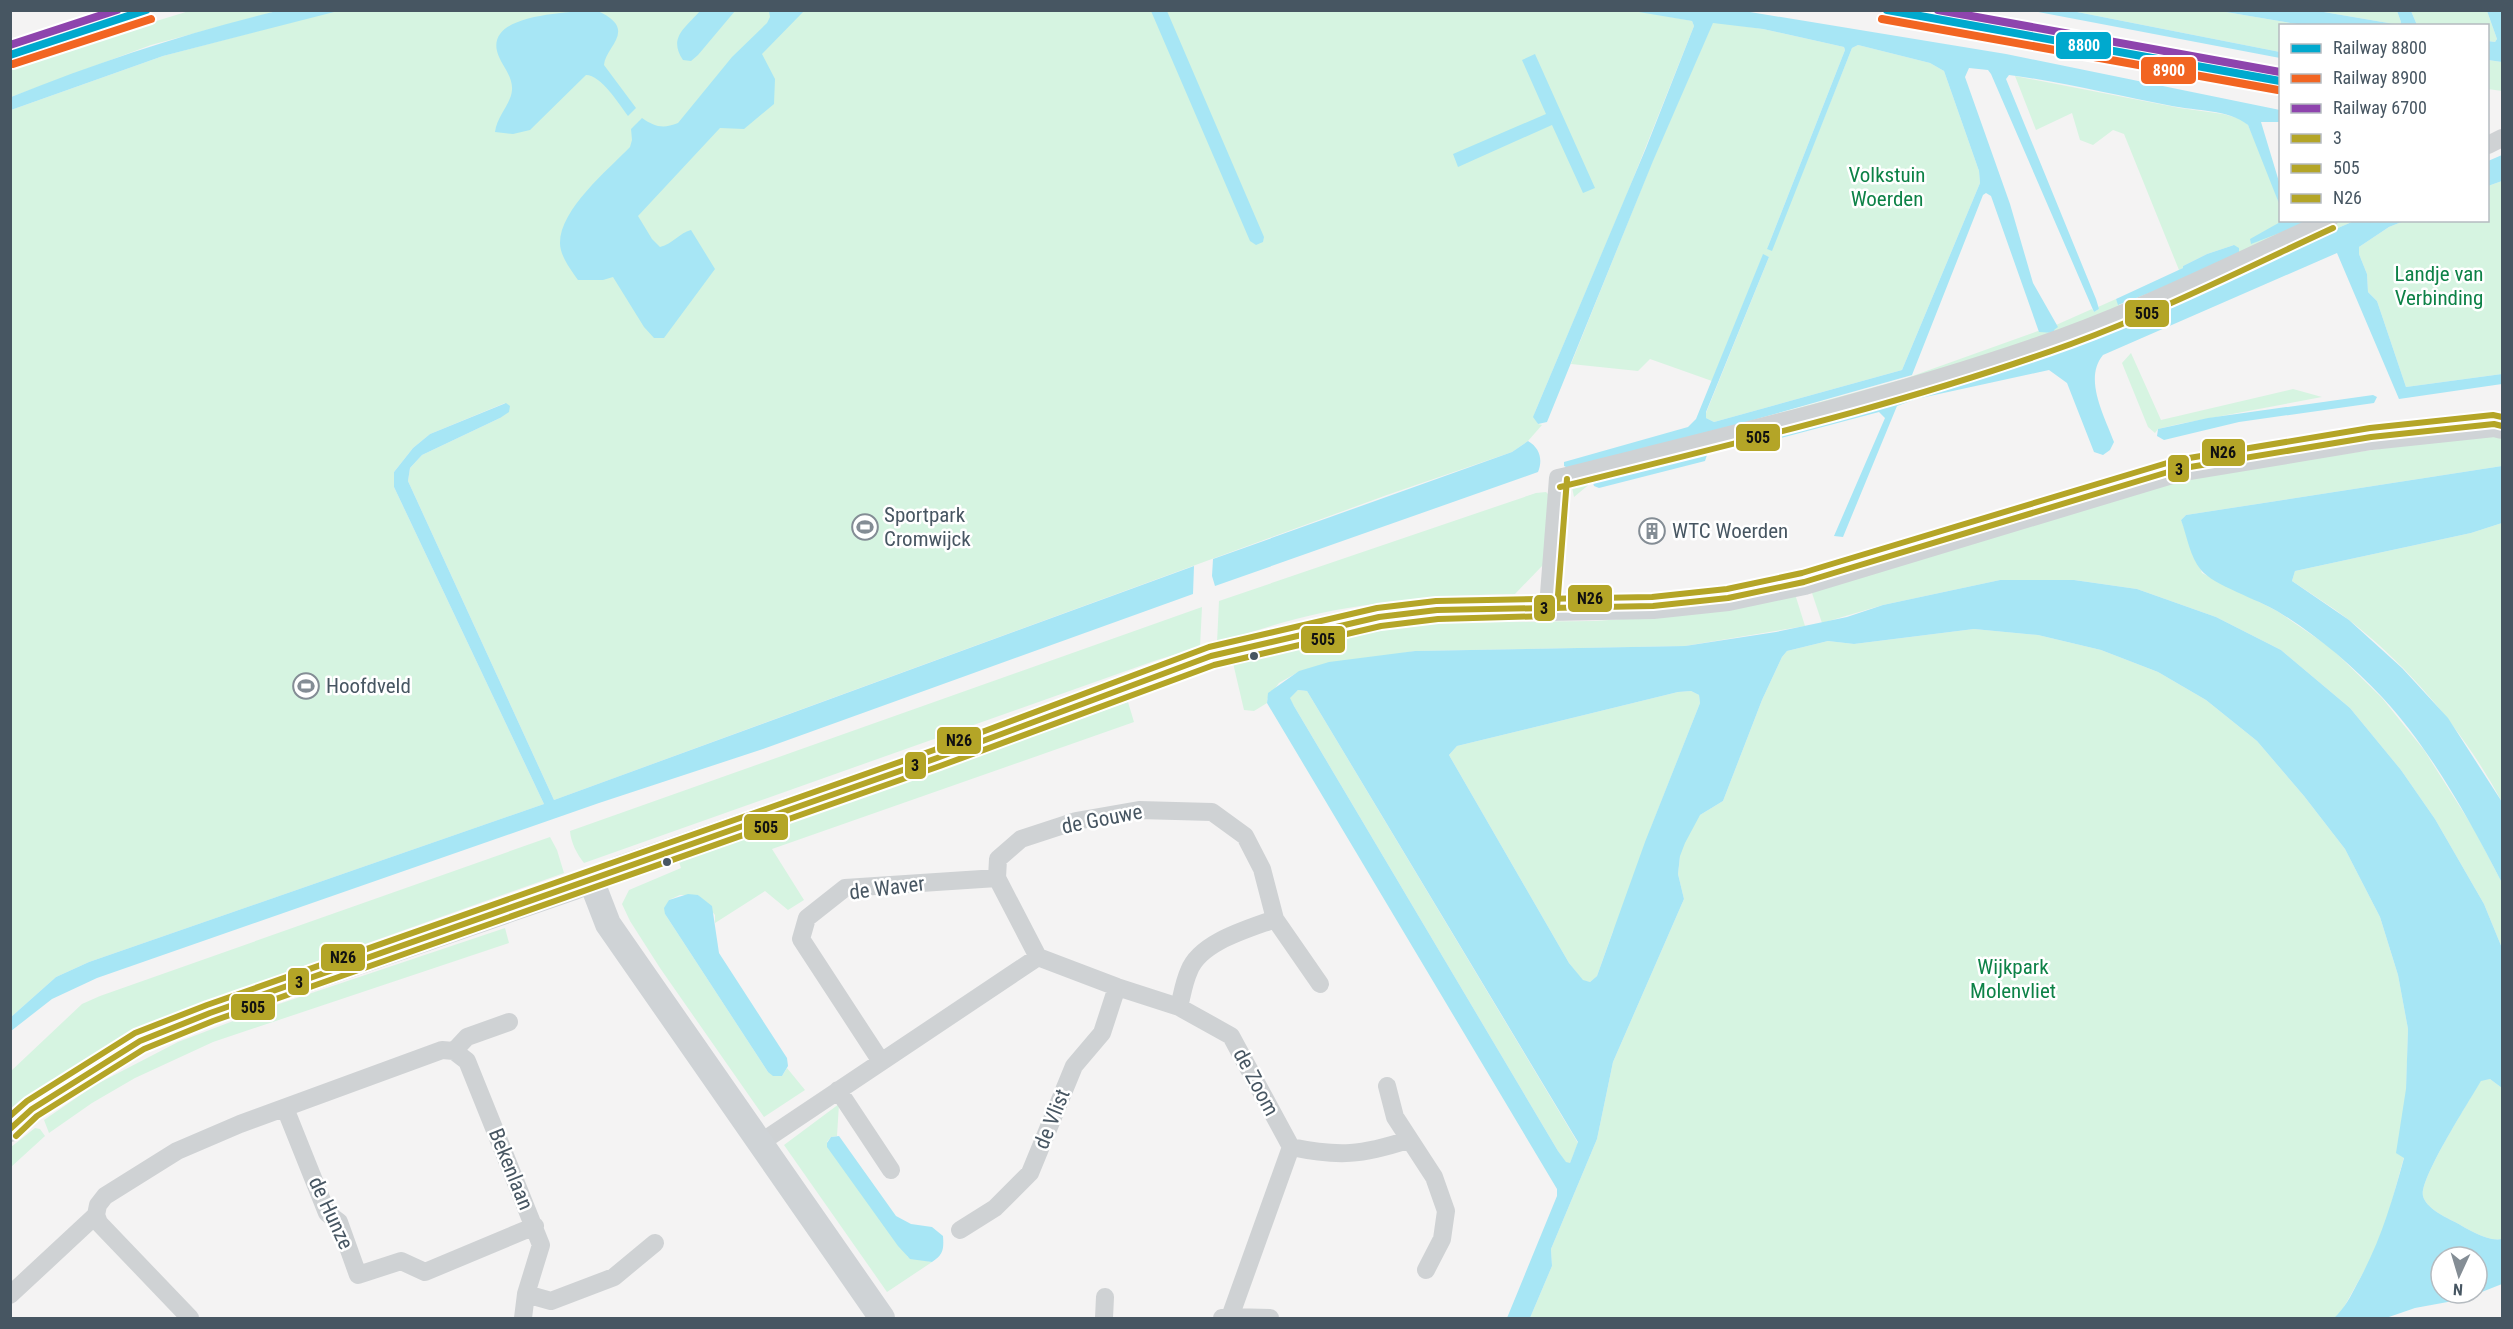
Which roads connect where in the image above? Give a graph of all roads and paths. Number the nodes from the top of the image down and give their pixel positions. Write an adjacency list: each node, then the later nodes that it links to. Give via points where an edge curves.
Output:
1 (2324, 222): 3 (street, via 2096,324 2032,348 1817,411 1558,478)
2 (2502, 426): 3 (street, via 2371,437 2178,469 1804,582 1728,598 1653,606)
3 (1548, 607): 5 (street, via 1379,616 1211,656)
4 (997, 878): 6 (street, de Gouwe, via 998,860 1021,839 1076,821 1139,810 1212,812 1245,836 1262,868); 7 (street); 13 (street, de Waver, via 845,888 807,918 801,939)
5 (591, 880): 17 (street, via 140,1041 32,1109); 19 (street, via 608,924)
6 (1275, 919): 8 (street, de Gouwe); 10 (street, via 1229,936 1208,949 1189,969)
7 (1038, 957): 9 (street, de Zoom); 13 (street)
8 (1320, 984)
9 (1117, 987): 10 (street, de Zoom); 24 (street, de Vlist, via 1102,1033 1074,1066 1030,1173 995,1208)
10 (1179, 1007): 20 (street, de Zoom, via 1231,1036)
11 (509, 1022): 12 (street, via 467,1037)
12 (454, 1051): 16 (street, via 442,1050); 23 (street, Bekenlaan, via 467,1061)
13 (880, 1060): 15 (street)
14 (1387, 1086): 18 (street, via 1395,1117)
15 (838, 1090): 19 (street); 21 (street)
16 (285, 1108): 22 (street, via 177,1151 105,1196); 23 (street, de Hunze, via 327,1214 339,1222 358,1275 400,1261 425,1272)
17 (10, 1129)
18 (1408, 1140): 20 (street, via 1372,1151 1326,1155); 26 (street, via 1434,1177 1446,1211 1442,1239)
19 (760, 1143): 32 (street)
20 (1291, 1147): 34 (street)
21 (891, 1170)
22 (96, 1215): 28 (street); 30 (street, via 99,1223)
23 (535, 1226): 27 (street, Bekenlaan, via 541,1245)
24 (960, 1230)
25 (655, 1243): 27 (street, via 614,1277 551,1301)
26 (1426, 1270)
27 (526, 1294): 31 (street, Bekenlaan)
28 (10, 1295)
29 (1105, 1297): 33 (street)
30 (190, 1318)
31 (523, 1318)
32 (882, 1318)
33 (1104, 1318)
34 (1226, 1318): 35 (street)
35 (1270, 1318)

